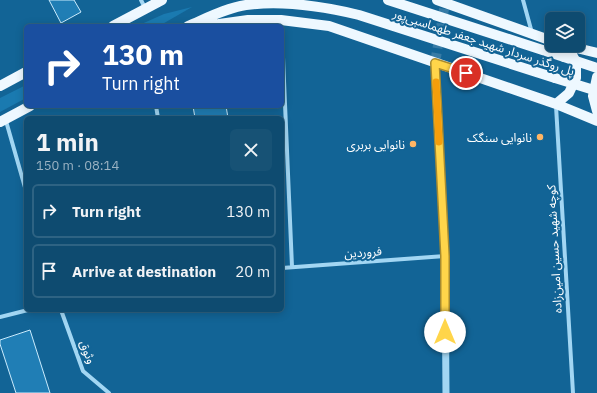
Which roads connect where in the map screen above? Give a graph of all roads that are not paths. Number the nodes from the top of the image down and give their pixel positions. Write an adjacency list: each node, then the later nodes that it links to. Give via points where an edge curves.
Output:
1 (162, 0): 5 (main road)
2 (388, 0): 16 (main road, پل روگذر سردار شهید جعفر طهماسبی‌پور, bridge)
3 (437, 0): 10 (main road)
4 (523, 0): 10 (street)
5 (143, 4): 7 (main road)
6 (282, 23): 9 (main road, via 248,20); 15 (main road, via 328,26)
7 (116, 24)
8 (193, 24): 21 (main road, پل روگذر سردار شهید جعفر طهماسبی‌پور, bridge, via 245,5 291,3 326,7 359,15)
9 (219, 24)
10 (532, 35): 11 (main road)
11 (545, 39)
12 (585, 50): 14 (main road)
13 (570, 52): 22 (main road, via 576,62 576,78 569,93)
14 (597, 53)
15 (435, 63): 22 (main road); 28 (street)
16 (597, 68)
17 (24, 73): 20 (main road)
18 (597, 77): 24 (main road, via 592,96)
19 (284, 81): 29 (street)
20 (0, 86)
21 (597, 91)
22 (556, 104): 26 (main road); 36 (street, کوچه شهید حسین امین‌زاده)
23 (26, 108): 25 (main road)
24 (597, 111)
25 (3, 121): 27 (street)
26 (597, 121)
27 (24, 185)
28 (445, 256): 29 (street, فروردین); 35 (street)
29 (292, 267): 30 (street, فروردین)
30 (284, 268)
31 (24, 311): 33 (street)
32 (62, 312): 34 (street, وثوق, via 83,371)
33 (0, 317)
34 (109, 393)
35 (446, 393)
36 (573, 393)

